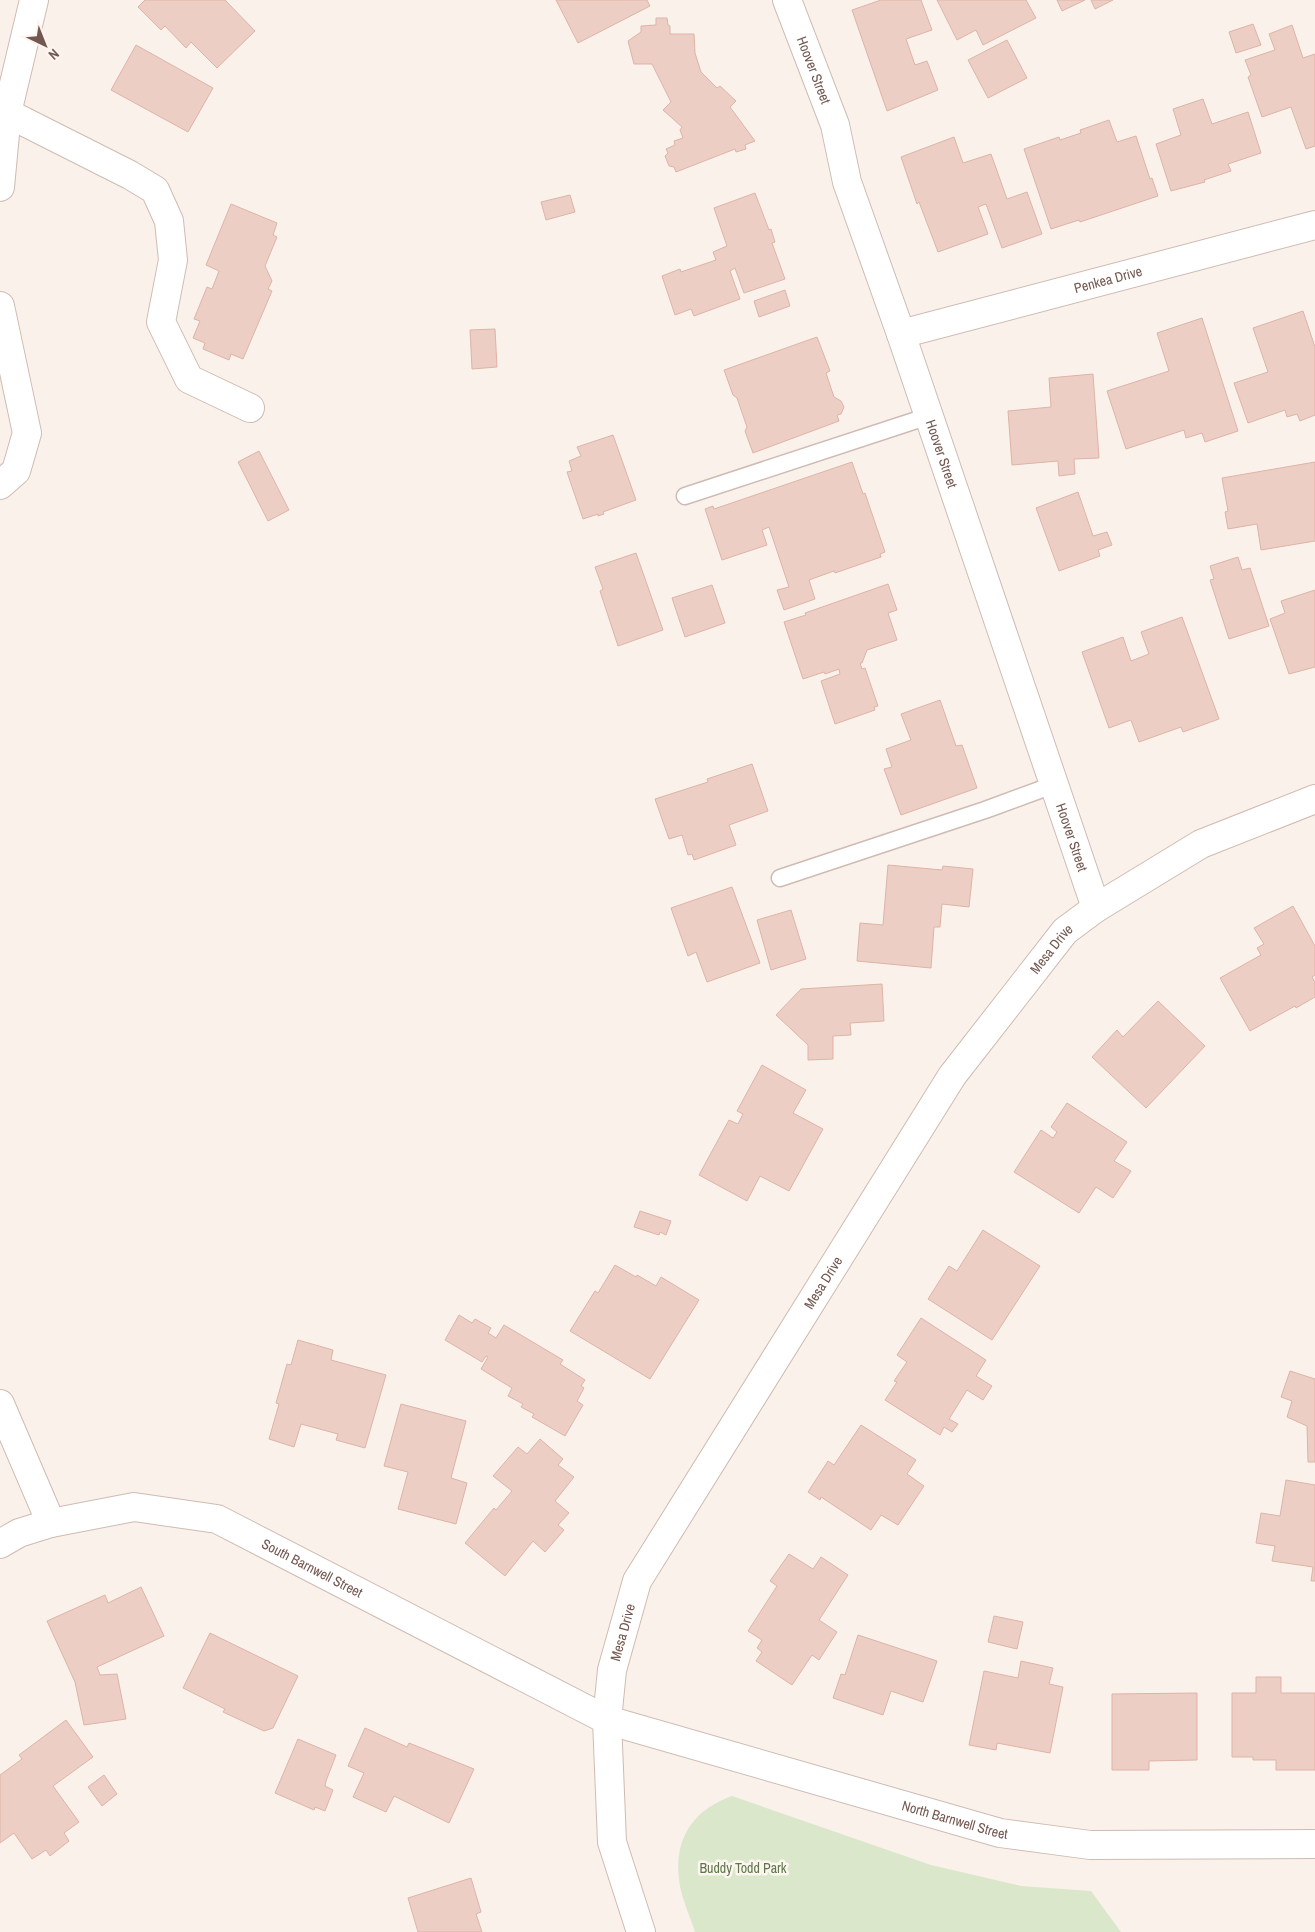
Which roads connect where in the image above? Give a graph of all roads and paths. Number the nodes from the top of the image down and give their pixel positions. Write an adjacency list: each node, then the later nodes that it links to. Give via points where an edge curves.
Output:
1 (34, 0): 3 (street)
2 (787, 0): 7 (street, Hoover Street, via 835,125 847,182)
3 (6, 99): 4 (street); 8 (street, via 154,190 169,221 173,260 161,322 189,379)
4 (0, 187)
5 (1315, 225): 7 (street, Penkea Drive)
6 (0, 306): 10 (street, via 26,433 16,471)
7 (901, 334): 9 (street, Hoover Street)
8 (250, 408)
9 (929, 416): 11 (lane); 12 (street, Hoover Street)
10 (0, 485)
11 (685, 496)
12 (1054, 785): 14 (lane); 15 (street, Hoover Street)
13 (1315, 799): 15 (street, Mesa Drive, via 1201,844)
14 (780, 878)
15 (1096, 908): 19 (street, Mesa Drive, via 1065,931 952,1076 637,1581 612,1670)
16 (0, 1404): 17 (street)
17 (51, 1523): 18 (street, South Barnwell Street, via 19,1533); 19 (street, South Barnwell Street, via 134,1507 217,1519)
18 (0, 1544)
19 (607, 1720): 20 (street, North Barnwell Street, via 1000,1833 1090,1845); 21 (street, Mesa Drive, via 612,1842)
20 (1315, 1844)
21 (641, 1932)

